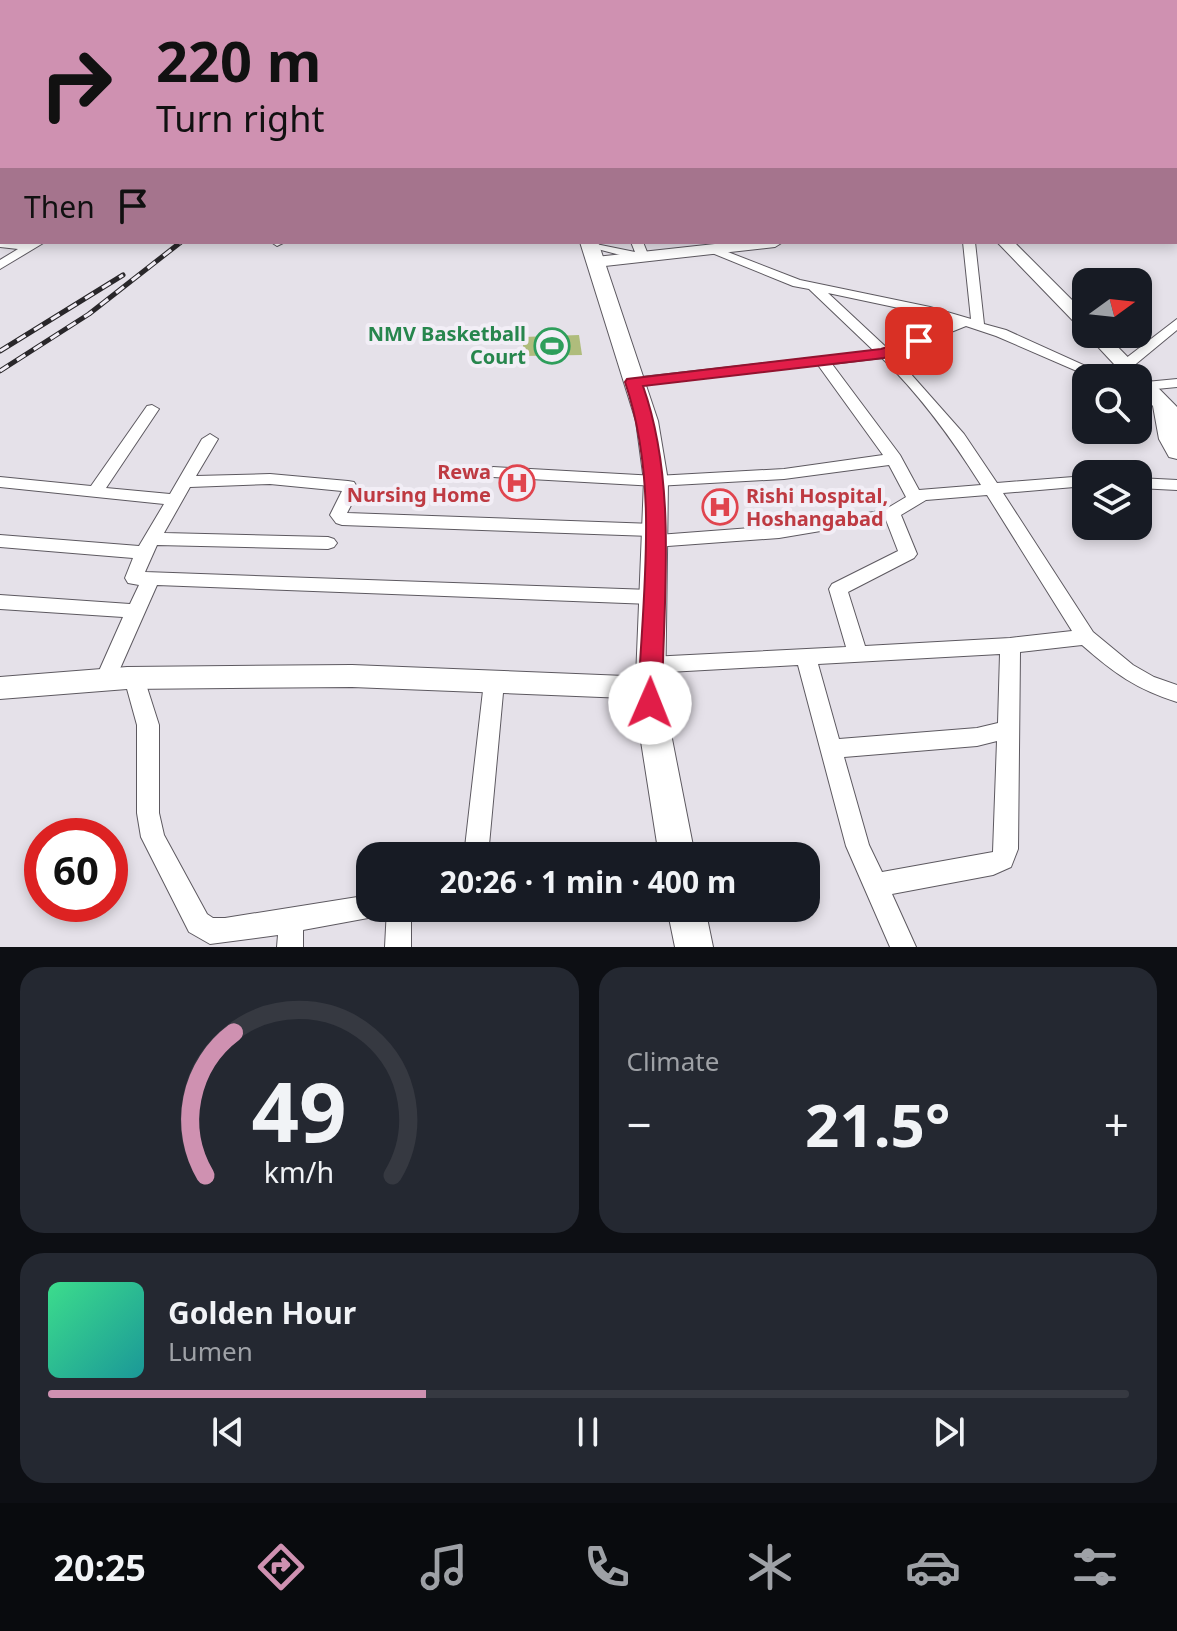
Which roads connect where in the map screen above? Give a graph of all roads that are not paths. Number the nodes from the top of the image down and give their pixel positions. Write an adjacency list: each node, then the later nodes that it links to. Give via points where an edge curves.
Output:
1 (0, 244): 2 (street)
2 (35, 244): 9 (street)
3 (757, 244): 8 (street)
4 (969, 244): 13 (street)
5 (1007, 244): 11 (street)
6 (591, 249): 7 (street); 20 (main road)
7 (640, 249): 8 (street)
8 (711, 249): 10 (street)
9 (0, 265)
10 (814, 287): 13 (street); 15 (street)
11 (1072, 310)
12 (1177, 323): 18 (street)
13 (972, 324): 15 (street); 19 (street)
14 (1109, 348): 17 (street)
15 (884, 354): 16 (street); 36 (street, via 959,437)
16 (823, 362): 20 (street); 28 (street)
17 (1125, 364)
18 (1127, 364)
19 (1072, 365)
20 (633, 382): 30 (main road, via 647,421)
21 (1177, 383): 22 (street)
22 (1152, 387)
23 (1152, 397): 25 (street)
24 (152, 409): 37 (street)
25 (1170, 412): 27 (street, via 1170,439)
26 (210, 439): 32 (street)
27 (1177, 452)
28 (894, 459): 30 (street, via 784,474); 38 (street)
29 (493, 472): 30 (street)
30 (656, 481): 41 (main road)
31 (0, 482): 37 (street)
32 (185, 482): 39 (street); 41 (street, via 270,479 348,486 351,490 338,515 342,519)
33 (1072, 482): 36 (street)
34 (1152, 484): 35 (street)
35 (1177, 485)
36 (991, 488): 38 (street); 49 (street)
37 (95, 492): 39 (street)
38 (914, 497): 40 (street)
39 (175, 500): 44 (street)
40 (892, 513): 41 (street, via 779,532); 51 (street, via 908,554 838,589)
41 (654, 536): 46 (main road)
42 (0, 541): 44 (street)
43 (328, 543): 44 (street)
44 (148, 546): 45 (street, via 133,575)
45 (151, 580): 46 (street); 48 (street)
46 (651, 597): 53 (main road)
47 (0, 602): 48 (street)
48 (135, 611): 55 (street)
49 (1086, 637): 50 (street); 58 (street, via 1126,671)
50 (1010, 646): 51 (street); 59 (street)
51 (858, 654): 52 (street)
52 (806, 657): 53 (street); 60 (street)
53 (650, 676): 56 (street); 62 (main road)
54 (134, 678): 55 (street); 56 (street, via 352,676); 65 (street, via 148,725 153,837 192,914 210,931)
55 (105, 680): 57 (street)
56 (494, 682): 61 (street)
57 (0, 688)
58 (1177, 694)
59 (1008, 730): 60 (street); 63 (street, via 1003,859)
60 (831, 749): 63 (street)
61 (477, 842)
62 (675, 842)
63 (875, 885): 71 (street)
64 (356, 909): 65 (street)
65 (291, 920): 68 (street)
66 (399, 922): 69 (street)
67 (689, 922): 70 (main road)
68 (290, 947)
69 (398, 947)
70 (694, 947)
71 (903, 947)

